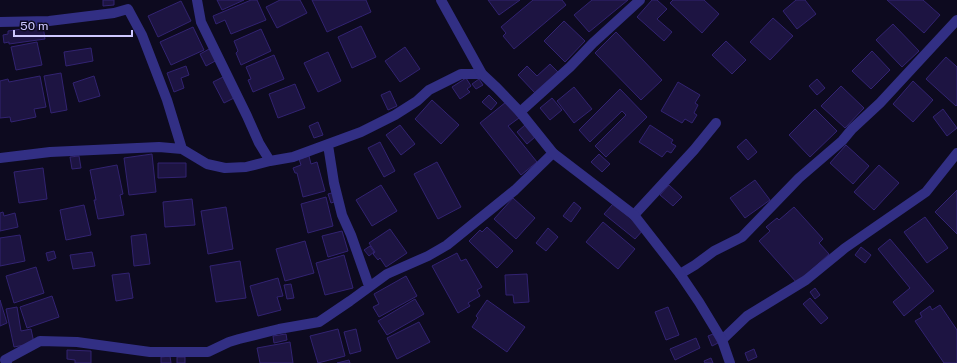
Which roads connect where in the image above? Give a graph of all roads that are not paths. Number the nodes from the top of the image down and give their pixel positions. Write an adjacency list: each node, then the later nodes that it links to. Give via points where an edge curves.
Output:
1 (197, 0): 15 (street, via 201,22)
2 (441, 0): 7 (street)
3 (640, 0): 8 (street)
4 (127, 5): 6 (street, via 114,13 49,21); 11 (street, via 167,100)
5 (957, 20): 17 (street, via 880,103 842,141 799,178 742,237 714,251)
6 (0, 22)
7 (482, 74): 8 (street); 10 (street, via 460,74 428,90 417,102 395,115)
8 (520, 112): 12 (street)
9 (716, 122): 16 (street, via 694,150)
10 (328, 145): 15 (street, via 293,157); 18 (street, via 342,215)
11 (182, 149): 14 (street, via 98,149); 15 (street, via 207,164 225,168 246,167)
12 (553, 153): 16 (street); 18 (street, via 515,190 447,246 387,274)
13 (957, 153): 19 (street, via 926,192 845,248 806,280 747,316)
14 (0, 158)
15 (270, 161)
16 (634, 215): 17 (street)
17 (680, 274): 19 (street)
18 (370, 286): 20 (street, via 320,322 239,339 208,352 150,352 77,342 40,341)
19 (722, 340): 21 (street)
20 (4, 362)
21 (730, 363)

